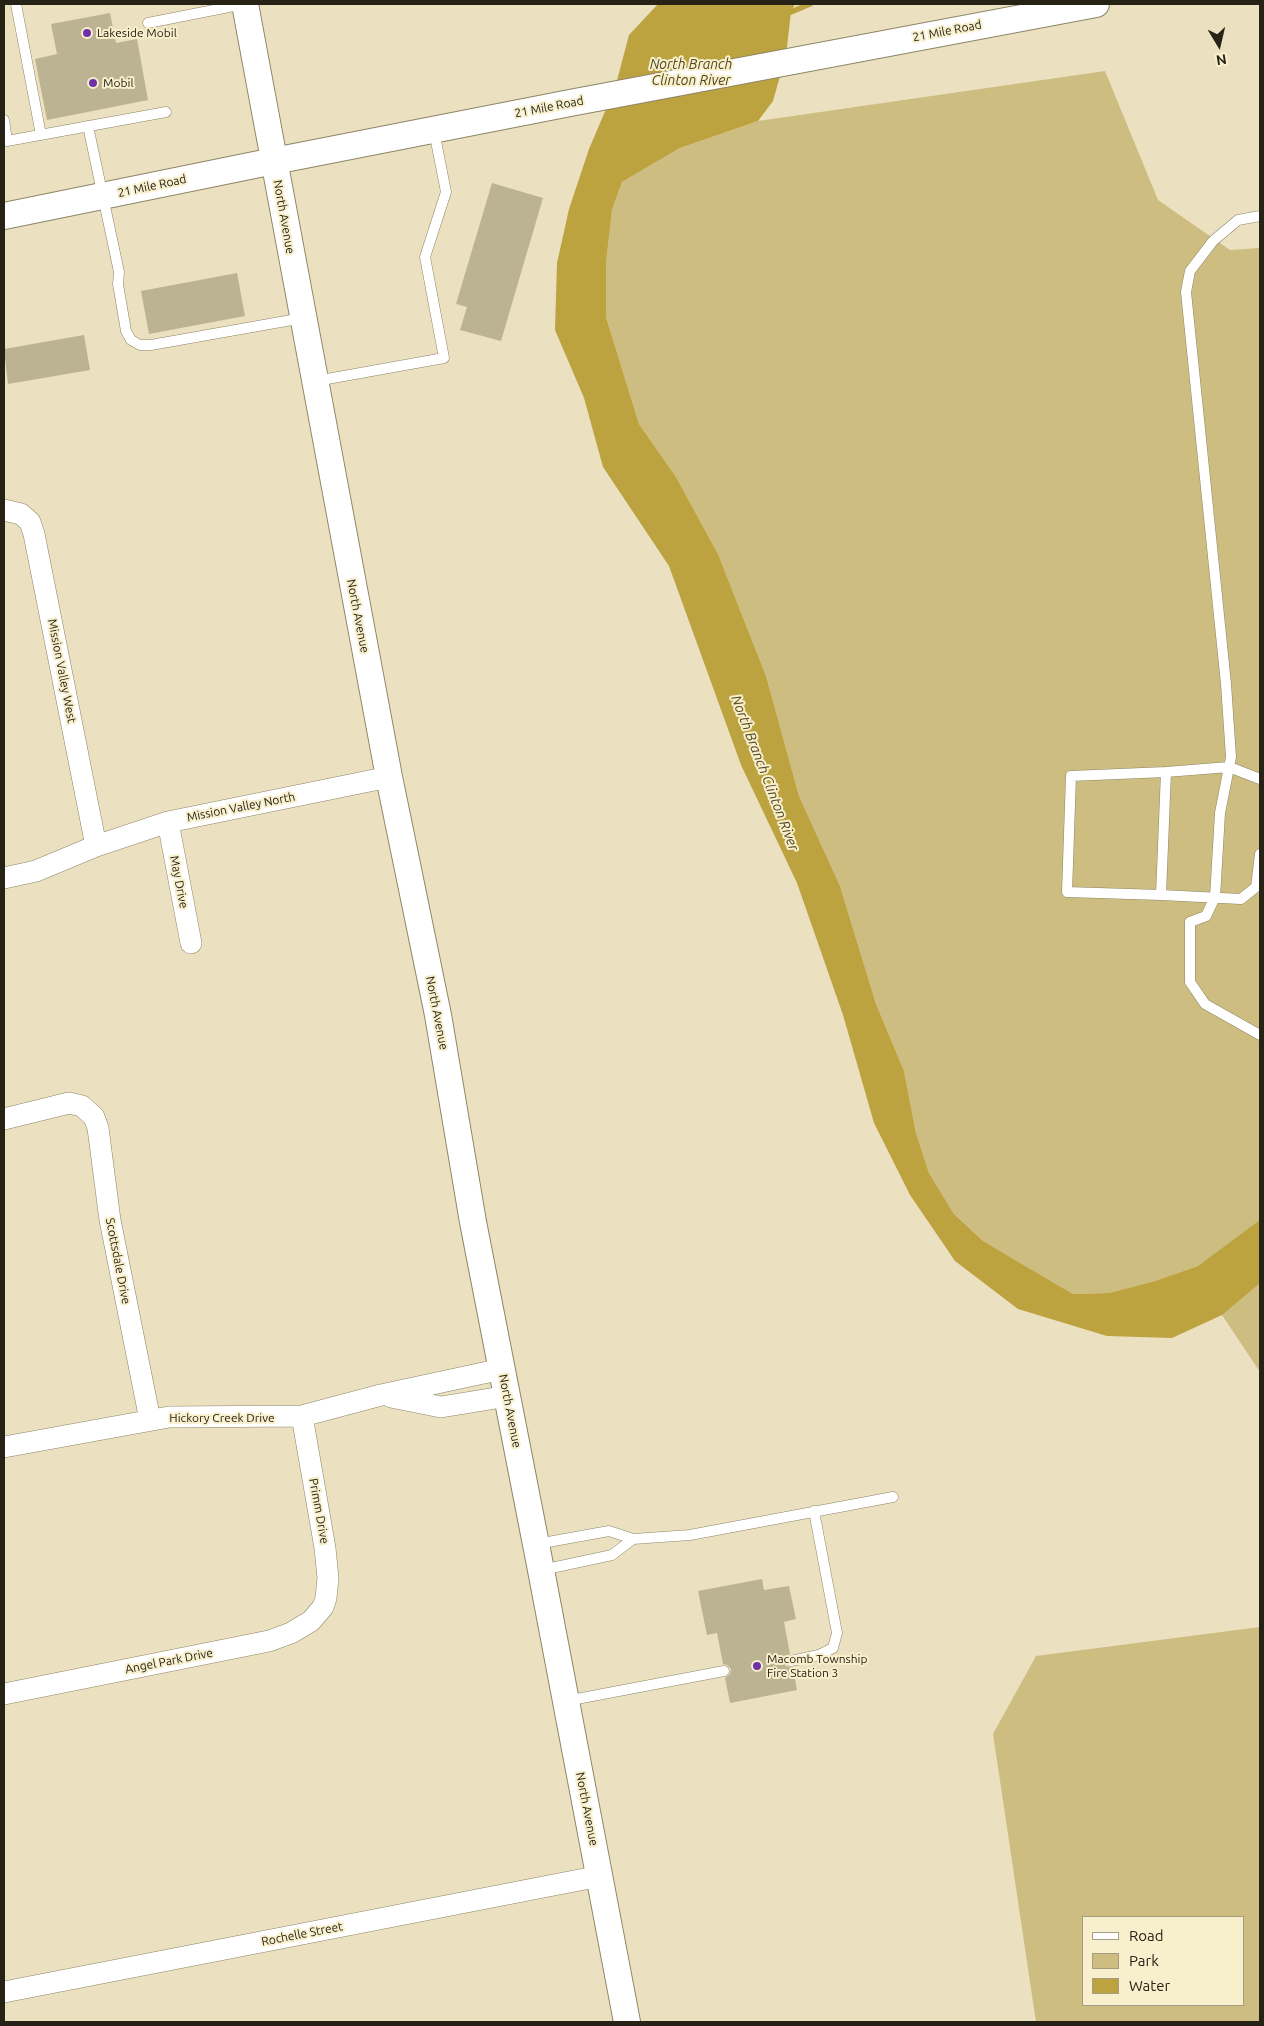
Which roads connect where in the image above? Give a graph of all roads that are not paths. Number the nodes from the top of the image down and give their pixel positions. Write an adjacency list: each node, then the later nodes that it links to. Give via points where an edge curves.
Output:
1 (16, 4): 9 (lane)
2 (245, 4): 4 (lane); 10 (street, North Avenue)
3 (1096, 4): 8 (street, 21 Mile Road)
4 (148, 23)
5 (166, 112): 7 (lane)
6 (4, 120): 9 (lane, via 8,141)
7 (88, 126): 9 (lane); 11 (lane)
8 (434, 130): 10 (street, 21 Mile Road); 15 (lane, via 446,192 425,257 444,358)
9 (41, 134)
10 (274, 161): 11 (street, 21 Mile Road); 14 (street, North Avenue)
11 (103, 196): 12 (street, 21 Mile Road); 14 (lane, via 126,331 131,340 140,345 150,345)
12 (4, 216)
13 (1260, 216): 17 (lane, via 1238,220 1213,242 1190,272 1186,292 1226,684)
14 (302, 318): 15 (street, North Avenue)
15 (314, 381): 19 (street, North Avenue)
16 (6, 510): 22 (street, Mission Valley West, via 26,518 34,534)
17 (1229, 767): 18 (lane); 20 (lane); 26 (lane, via 1220,813)
18 (1166, 772): 25 (lane); 25 (lane, via 1071,776 1067,892)
19 (389, 777): 21 (street, Mission Valley North); 30 (street, North Avenue, via 438,1015)
20 (1260, 779)
21 (168, 822): 22 (street, Mission Valley North); 27 (street, May Drive)
22 (96, 846): 24 (street, Mission Valley North, via 36,871)
23 (1260, 854): 26 (lane, via 1256,887 1242,899)
24 (4, 878)
25 (1162, 895): 26 (lane)
26 (1215, 897): 28 (lane, via 1206,916 1190,922 1190,982 1205,1004)
27 (191, 942)
28 (1260, 1035)
29 (4, 1119): 34 (street, Scottsdale Drive, via 68,1103 82,1106 92,1114 98,1128 110,1220)
30 (502, 1369): 31 (street, Hickory Creek Drive); 32 (street, North Avenue)
31 (381, 1396): 32 (street, Hickory Creek Drive, via 440,1407); 33 (street, Hickory Creek Drive)
32 (508, 1396): 39 (street, North Avenue)
33 (302, 1416): 34 (street, Hickory Creek Drive, via 187,1416); 41 (street, Primm Drive, via 327,1565 328,1589)
34 (150, 1420): 35 (street, Hickory Creek Drive)
35 (4, 1447)
36 (892, 1497): 37 (lane)
37 (814, 1512): 38 (lane, via 690,1535); 42 (lane, via 837,1633 834,1648 820,1656)
38 (633, 1538): 39 (lane, via 609,1531); 40 (lane, via 612,1555)
39 (536, 1544): 40 (street, North Avenue)
40 (541, 1570): 45 (street, North Avenue)
41 (323, 1607): 44 (street, Angel Park Drive, via 302,1628 269,1641)
42 (791, 1661)
43 (724, 1671): 45 (lane)
44 (4, 1694)
45 (566, 1701): 46 (street, North Avenue)
46 (600, 1876): 47 (street, Rochelle Street); 48 (street, North Avenue)
47 (4, 1992)
48 (627, 2022)

